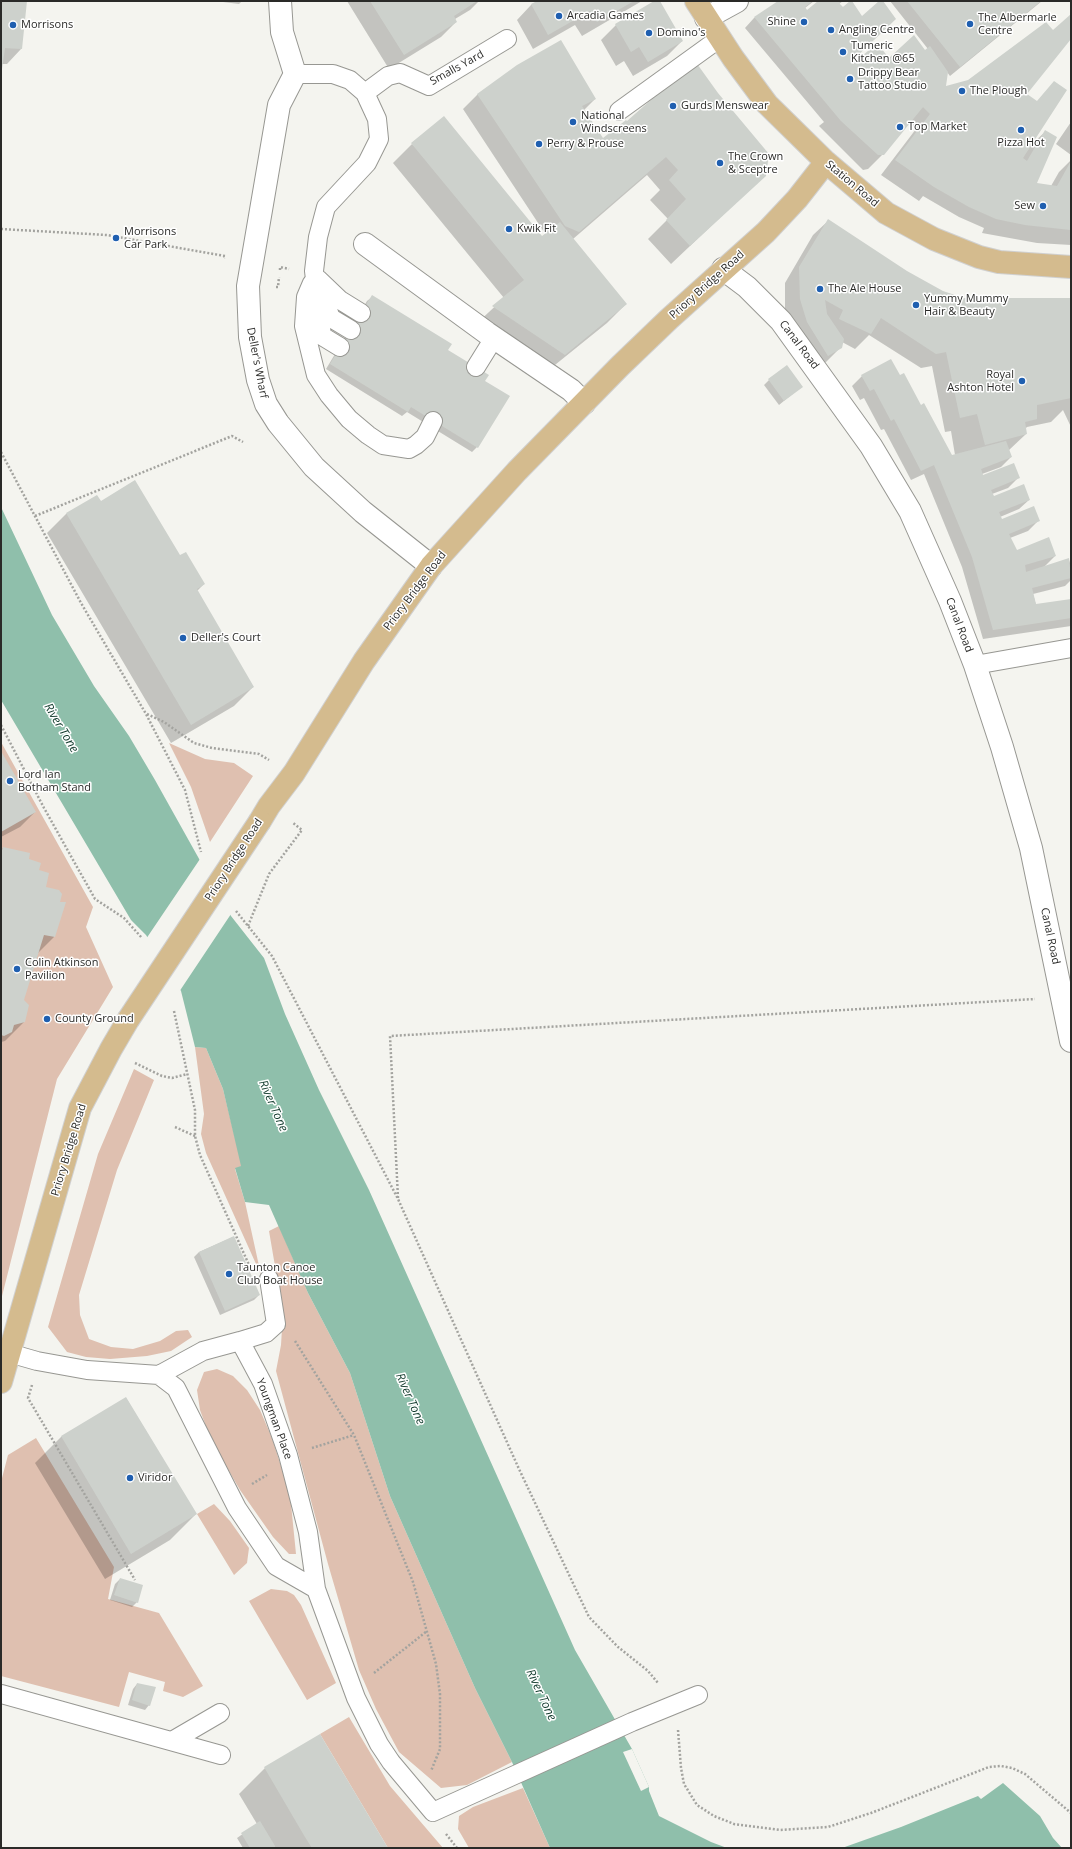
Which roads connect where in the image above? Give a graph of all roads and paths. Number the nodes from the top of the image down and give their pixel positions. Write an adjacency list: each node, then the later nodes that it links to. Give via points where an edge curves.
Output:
1 (280, 1): 6 (street, via 282,32)
2 (737, 1): 3 (street)
3 (701, 10): 4 (main road, Station Road)
4 (720, 38): 8 (lane); 9 (main road, Station Road, via 767,104)
5 (507, 39): 7 (lane, Smalls Yard, via 429,86 400,73 388,76)
6 (295, 74): 7 (lane, via 333,74 350,80); 26 (street, Deller's Wharf, via 279,105 248,286 250,336 258,380 266,404 278,423 314,467 363,512)
7 (365, 92): 15 (lane, via 378,119 379,139 367,163 326,207 318,236)
8 (619, 111)
9 (826, 162): 13 (main road, Station Road, via 886,213 957,250 999,262); 14 (main road, Priory Bridge Road, via 797,199 766,232)
10 (1, 229): 12 (path, via 107,235 224,256)
11 (365, 244): 18 (street)
12 (223, 263)
13 (1071, 267)
14 (723, 269): 21 (main road, Priory Bridge Road); 28 (street, Canal Road, via 747,287 781,321 870,446 910,511)
15 (314, 276): 16 (lane, via 340,300); 17 (lane, via 331,318); 19 (lane, via 322,336); 22 (lane, via 306,297 304,326 316,375 349,419 383,445 408,449 424,437)
16 (361, 312)
17 (351, 330)
18 (490, 335): 20 (lane); 21 (street, via 571,390)
19 (340, 347)
20 (472, 365)
21 (584, 403): 26 (main road, Priory Bridge Road, via 517,471)
22 (434, 420)
23 (243, 442): 25 (path, via 232,436)
24 (1, 452): 25 (path)
25 (34, 516): 29 (path, via 80,603)
26 (432, 566): 49 (main road, Priory Bridge Road, bridge, via 364,661 294,773 269,806 111,1048 80,1108)
27 (1071, 648): 28 (lane)
28 (975, 665): 37 (street, Canal Road, via 1031,848)
29 (146, 714): 31 (path, via 164,722 194,743); 33 (path, via 185,790)
30 (1, 725): 36 (path, via 95,899 124,918)
31 (259, 754)
32 (298, 835): 35 (path, via 269,874)
33 (200, 852)
34 (236, 910): 35 (path)
35 (248, 926): 44 (path, via 272,956)
36 (142, 938)
37 (1062, 997): 39 (street, Canal Road); 44 (path, via 390,1036)
38 (174, 1010): 41 (path)
39 (1071, 1041)
40 (144, 1069): 41 (path, via 172,1078)
41 (187, 1074): 43 (path, via 195,1110)
42 (175, 1127): 43 (path)
43 (195, 1136): 45 (path, via 200,1154)
44 (398, 1199): 62 (path, via 519,1469 589,1617 618,1647 648,1671)
45 (250, 1268)
46 (269, 1279): 47 (lane)
47 (276, 1324): 48 (lane, via 266,1333); 53 (path, via 295,1341)
48 (240, 1340): 51 (lane, via 203,1351); 54 (lane, Youngman Place, via 263,1384)
49 (9, 1353): 50 (lane); 52 (main road, Priory Bridge Road)
50 (37, 1361): 51 (lane, via 87,1370); 56 (path, via 28,1398)
51 (159, 1375): 55 (lane, via 176,1388)
52 (1, 1382)
53 (354, 1435): 54 (path); 58 (path, via 413,1582)
54 (290, 1459): 55 (path); 57 (lane, Youngman Place, via 308,1532)
55 (231, 1496): 57 (lane, via 276,1566)
56 (135, 1580)
57 (316, 1589): 59 (lane, Youngman Place)
58 (427, 1631): 59 (path); 66 (path, via 436,1664 442,1721 440,1749 429,1777)
59 (353, 1690): 66 (lane, Youngman Place, via 379,1744)
60 (1, 1694): 64 (lane)
61 (698, 1695): 62 (lane)
62 (675, 1705): 66 (lane); 67 (path, via 684,1784 697,1805 714,1816 734,1824 780,1830 828,1827 885,1808 989,1767 1001,1766 1025,1774)
63 (220, 1714): 64 (lane)
64 (172, 1741): 65 (lane)
65 (221, 1755)
66 (433, 1812)
67 (1071, 1813)

